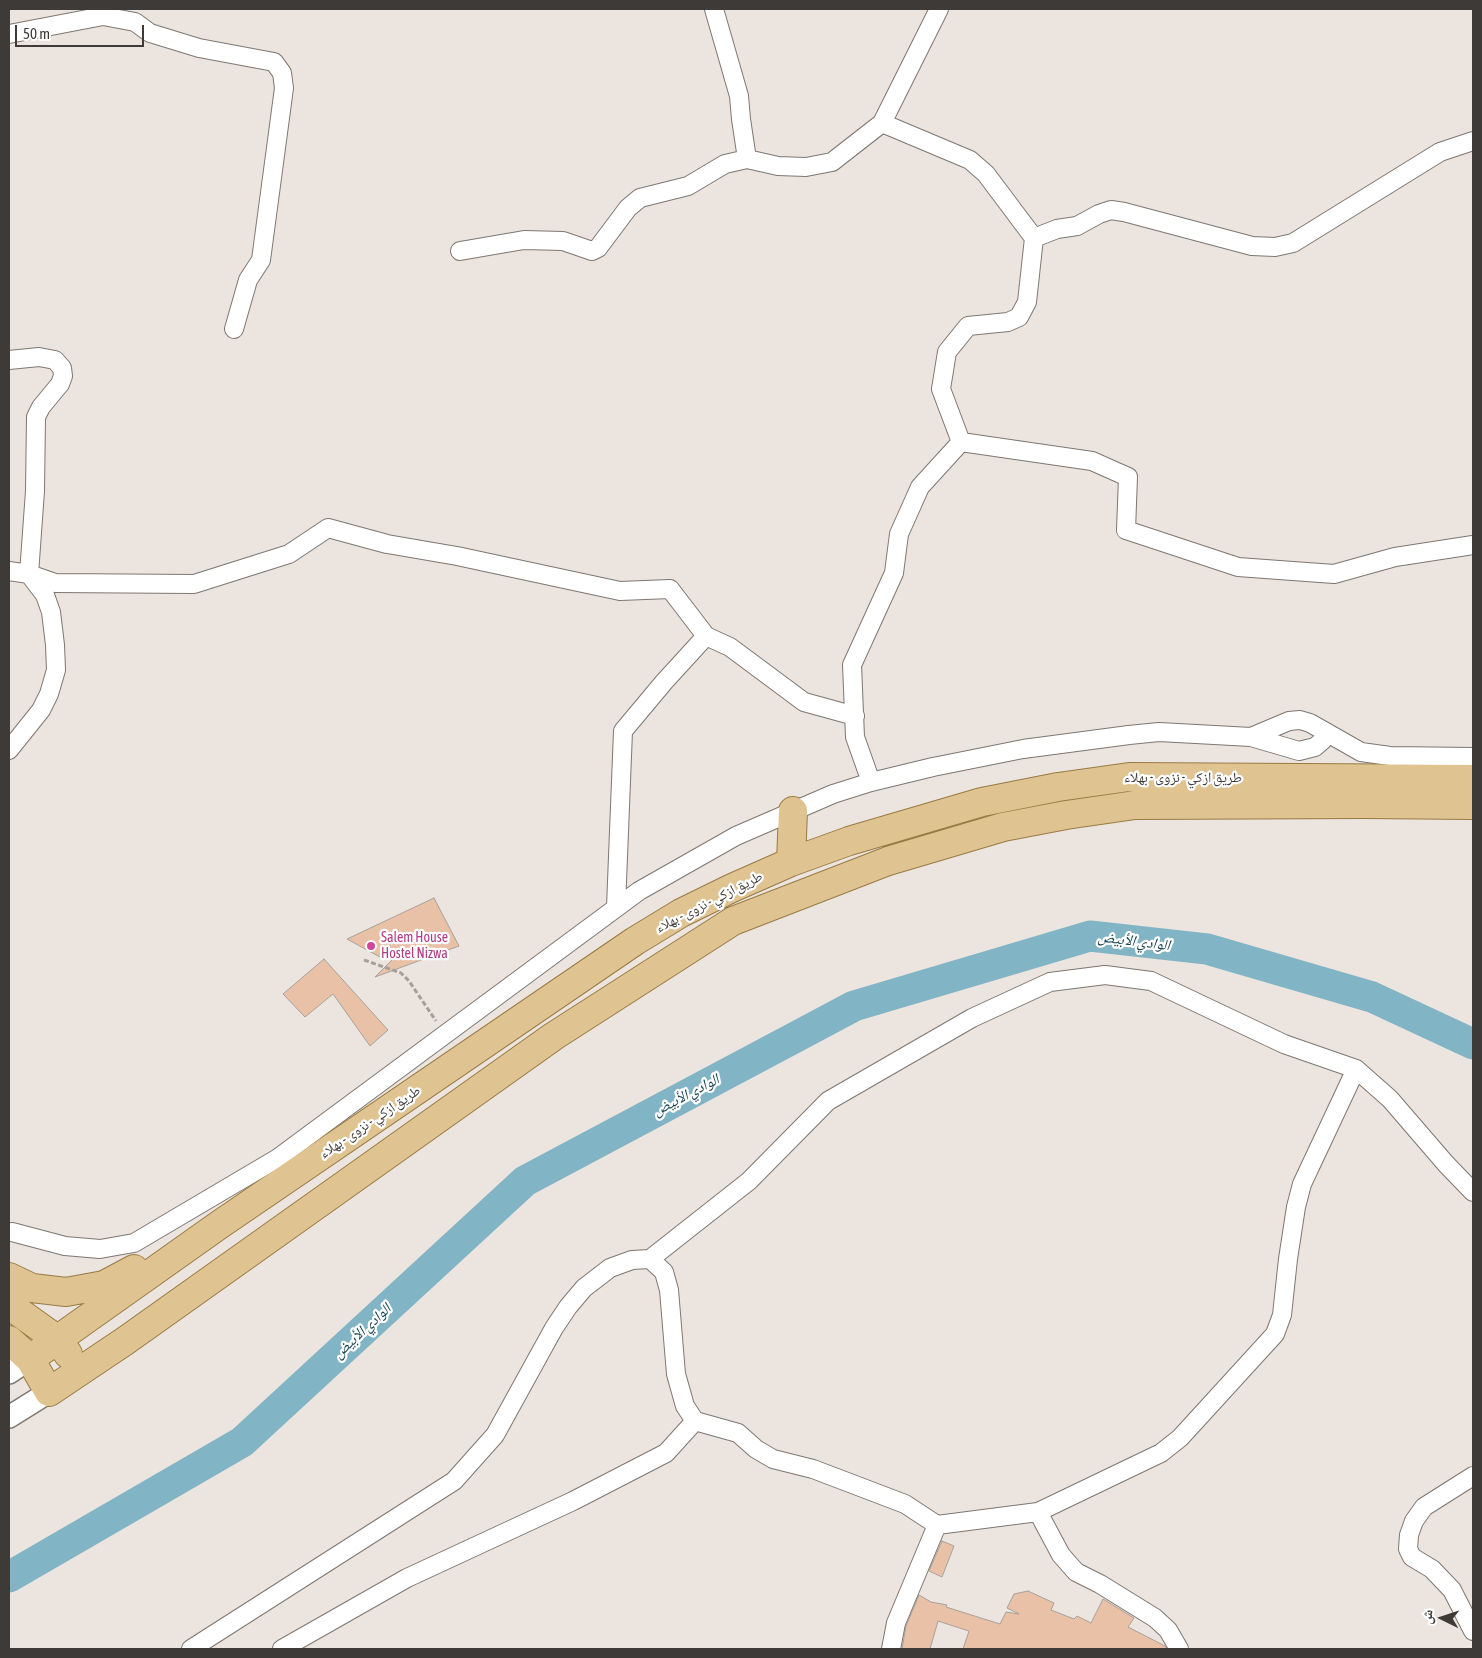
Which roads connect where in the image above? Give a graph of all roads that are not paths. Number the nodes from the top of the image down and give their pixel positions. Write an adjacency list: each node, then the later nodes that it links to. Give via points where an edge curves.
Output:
1 (714, 9): 6 (street, via 739,96)
2 (939, 9): 4 (street)
3 (9, 34): 9 (street, via 103,16 135,22 150,33 200,48 274,62 282,73 284,88 261,260 248,280)
4 (882, 123): 6 (street, via 832,162 806,167 778,166); 7 (street, via 970,160 986,174)
5 (1473, 141): 7 (street, via 1440,152 1293,243 1275,247 1252,246 1111,210 1077,226)
6 (747, 159): 8 (street, via 725,164 688,186 640,198 592,251 563,241 524,240)
7 (1034, 238): 11 (street, via 1027,302 1019,317 1008,322 968,326 947,352 940,389)
8 (460, 251)
9 (234, 329)
10 (9, 360): 14 (street, via 39,357 55,360 62,368 63,376 36,418)
11 (961, 442): 12 (street, via 1092,461 1128,477 1126,530 1238,567 1334,574 1395,558); 16 (street, via 920,488 899,534 894,573 852,665)
12 (1473, 546)
13 (9, 570): 14 (street)
14 (29, 574): 15 (street, via 55,583 194,584 289,554 328,528 387,544 620,591 670,589); 19 (street, via 45,595 51,612 56,670 41,710)
15 (706, 636): 16 (street, via 730,647 804,702); 28 (street, via 622,731)
16 (854, 716): 22 (street, via 855,737)
17 (1323, 731): 18 (street, via 1300,720 1289,721); 18 (street, via 1322,741 1315,747 1300,751); 20 (street, via 1361,752)
18 (1251, 737): 22 (street, via 1160,732 1129,735 1023,749)
19 (9, 750)
20 (1473, 757)
21 (1473, 779): 27 (main road, طريق ازكي - نزوى - بهلاء, via 1129,777 982,802 849,840)
22 (871, 782): 25 (street)
23 (1364, 804): 24 (main road, طريق ازكي - نزوى - بهلاء); 26 (main road); 39 (main road, طريق ازكي - نزوى - بهلاء, via 1135,805 1066,815 1003,827 888,861 733,920 554,1036)
24 (1473, 805)
25 (793, 811): 27 (main road); 28 (street, via 736,836)
26 (1473, 819)
27 (792, 862): 31 (main road, طريق ازكي - نزوى - بهلاء, via 681,913 635,941)
28 (616, 907): 32 (street, via 278,1158 134,1242 100,1249 65,1246)
29 (1356, 1069): 30 (street, via 1390,1099); 33 (street, via 1284,1044 1151,982 1105,975 1050,982 972,1018 828,1101 749,1180); 44 (street, via 1302,1184 1282,1315 1275,1334 1180,1438 1161,1453)
30 (1473, 1192)
31 (219, 1225): 34 (main road, via 104,1285 66,1292 32,1288); 37 (main road, طريق ازكي - نزوى - بهلاء)
32 (12, 1232)
33 (650, 1259): 42 (street, via 664,1272 669,1290 676,1374 685,1406); 47 (street, via 632,1260 610,1268 584,1288 554,1328 495,1436 454,1481)
34 (9, 1277)
35 (9, 1305): 37 (main road)
36 (9, 1340): 38 (main road)
37 (58, 1340): 38 (main road, طريق ازكي - نزوى - بهلاء); 39 (main road)
38 (19, 1366): 40 (main road)
39 (81, 1371): 40 (main road, طريق ازكي - نزوى - بهلاء)
40 (49, 1392): 41 (street)
41 (9, 1416)
42 (695, 1421): 45 (street, via 738,1433 756,1449 773,1458 813,1469 905,1504); 48 (street, via 666,1453 573,1501 407,1578)
43 (1473, 1476): 46 (street, via 1424,1507 1414,1521 1408,1549 1412,1557 1432,1569 1452,1590)
44 (1038, 1512): 45 (street); 50 (street, via 1061,1555 1076,1572 1155,1618 1168,1630)
45 (937, 1525): 49 (street, via 896,1623)
46 (1473, 1631)
47 (191, 1649)
48 (282, 1649)
49 (891, 1649)
50 (1179, 1649)

